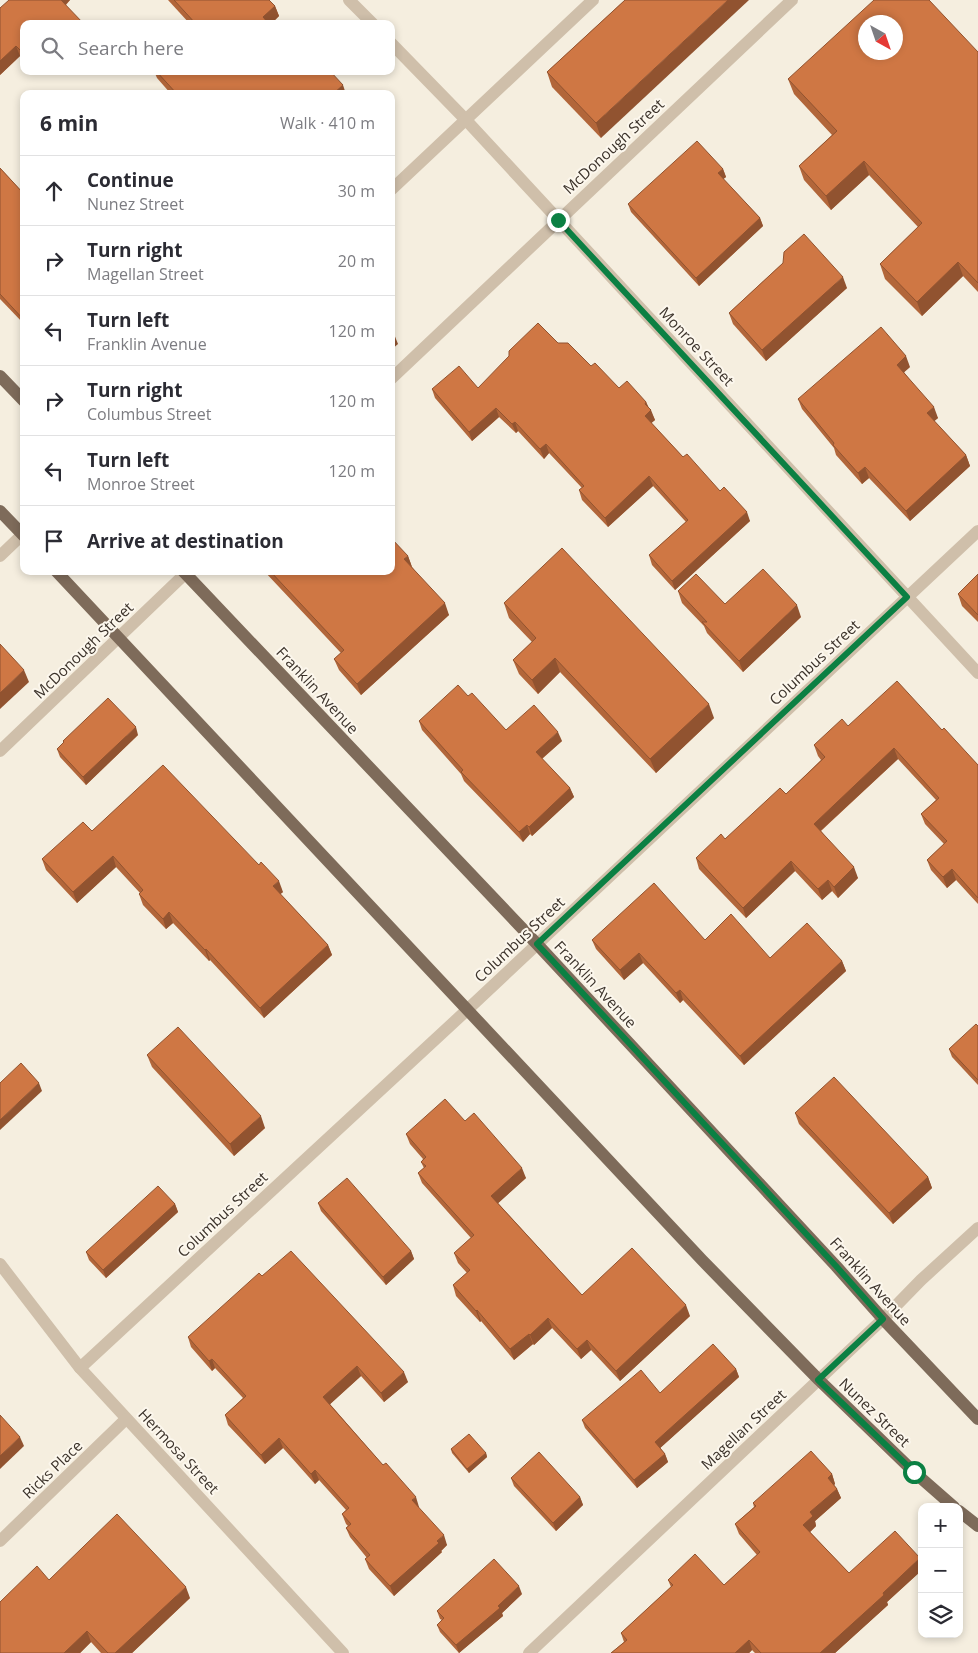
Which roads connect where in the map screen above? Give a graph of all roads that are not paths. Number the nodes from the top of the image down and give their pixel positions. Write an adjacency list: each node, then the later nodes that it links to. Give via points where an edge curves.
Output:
1 (350, 0): 4 (street)
2 (593, 0): 6 (street)
3 (792, 0): 8 (street, McDonough Street)
4 (368, 20)
5 (395, 47): 6 (street, Monroe Street)
6 (466, 120): 7 (street); 8 (street, Monroe Street)
7 (395, 186)
8 (558, 220): 9 (street, McDonough Street); 20 (street, Monroe Street)
9 (395, 374)
10 (0, 376): 11 (main road)
11 (20, 397)
12 (0, 511): 14 (main road)
13 (978, 531): 20 (street, Columbus Street)
14 (20, 532)
15 (20, 538): 16 (street)
16 (0, 556)
17 (60, 575): 21 (main road)
18 (183, 575): 21 (street, McDonough Street)
19 (189, 575): 24 (main road, Franklin Avenue)
20 (907, 597): 22 (street, Monroe Street); 24 (street, Columbus Street)
21 (118, 639): 23 (street, McDonough Street); 25 (main road)
22 (978, 672)
23 (0, 751)
24 (537, 944): 25 (street, Columbus Street); 28 (main road, Franklin Avenue)
25 (467, 1010): 29 (street, Columbus Street); 30 (main road)
26 (978, 1228): 28 (street, Magellan Street)
27 (0, 1264): 29 (street, Hermosa Street)
28 (883, 1319): 30 (street, Magellan Street); 32 (main road, Franklin Avenue)
29 (80, 1368): 31 (street, Hermosa Street)
30 (818, 1380): 33 (main road, Nunez Street); 38 (street, Magellan Street)
31 (126, 1419): 36 (street, Ricks Place); 37 (street, Hermosa Street)
32 (978, 1419)
33 (949, 1503)
34 (963, 1514): 35 (main road)
35 (978, 1526)
36 (0, 1542)
37 (343, 1653)
38 (529, 1653)

